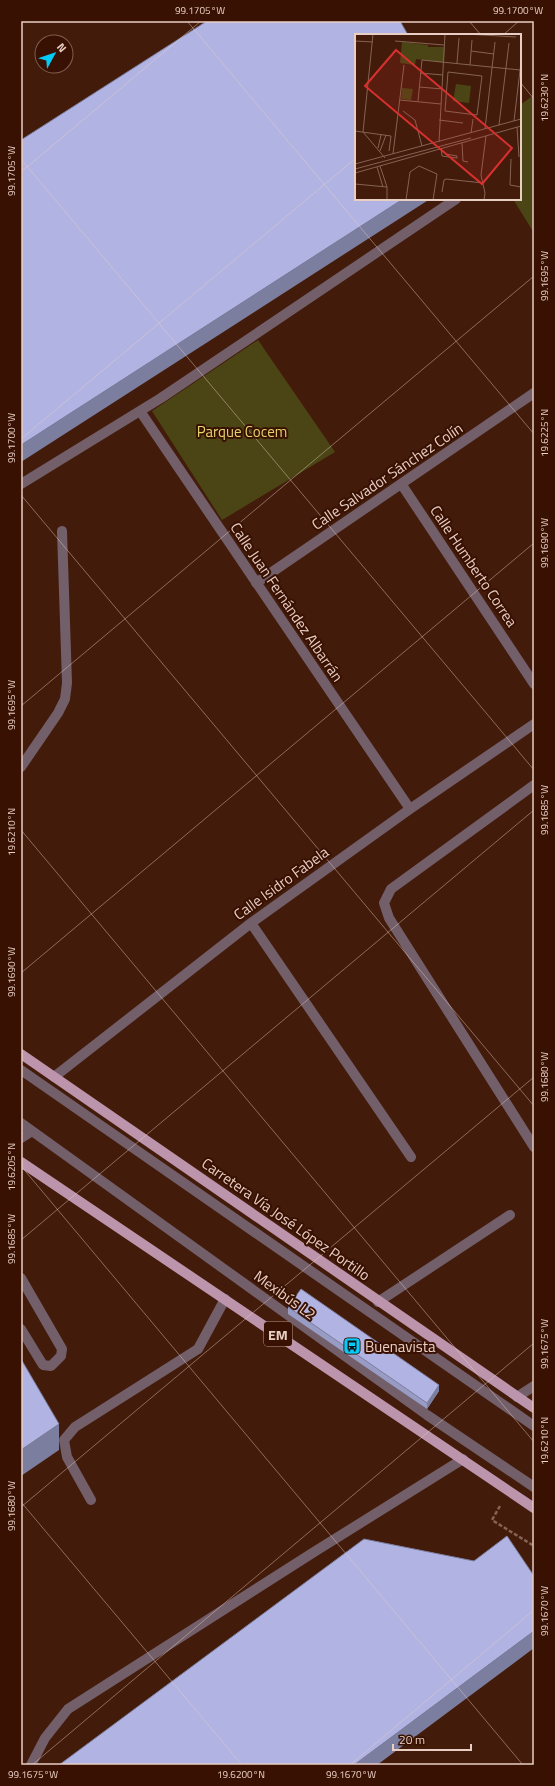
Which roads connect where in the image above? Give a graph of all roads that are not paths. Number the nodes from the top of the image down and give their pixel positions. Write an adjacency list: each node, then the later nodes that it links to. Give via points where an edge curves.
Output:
1 (455, 200): 3 (street)
2 (534, 394): 5 (street, Calle Salvador Sánchez Colín)
3 (140, 411): 4 (street); 7 (street, Calle Juan Fernández Albarrán)
4 (21, 484)
5 (402, 486): 7 (street, Calle Salvador Sánchez Colín); 8 (street, Calle Humberto Correa)
6 (62, 531): 10 (street, via 67,683 65,699)
7 (256, 583): 12 (street, Calle Juan Fernández Albarrán)
8 (534, 684)
9 (534, 724): 12 (street, Calle Isidro Fabela)
10 (21, 766)
11 (534, 785): 20 (street, via 391,889 384,903 389,918)
12 (410, 809): 13 (street, Calle Isidro Fabela)
13 (251, 923): 16 (street, Calle Isidro Fabela); 21 (street)
14 (21, 1054): 16 (main road, Carretera Vía José López Portillo)
15 (21, 1070): 31 (street)
16 (54, 1077): 26 (main road, Carretera Vía José López Portillo)
17 (21, 1124): 18 (street, Mexibús L2)
18 (32, 1131): 19 (street); 33 (street, Mexibús L2, via 427,1415)
19 (21, 1138)
20 (534, 1147)
21 (412, 1157)
22 (21, 1162): 25 (main road, EM)
23 (510, 1215): 26 (street)
24 (21, 1278): 27 (street, via 62,1349 61,1356 51,1366 43,1364)
25 (225, 1299): 32 (main road, EM); 34 (street, via 198,1349 75,1427 64,1440 67,1457)
26 (378, 1302): 29 (main road, Carretera Vía José López Portillo)
27 (21, 1329)
28 (534, 1386): 29 (street)
29 (517, 1397): 30 (main road, Carretera Vía José López Portillo)
30 (534, 1408)
31 (534, 1426)
32 (463, 1459): 35 (main road, EM); 36 (street, via 68,1709 44,1738)
33 (534, 1487)
34 (91, 1500)
35 (534, 1508)
36 (30, 1765)

